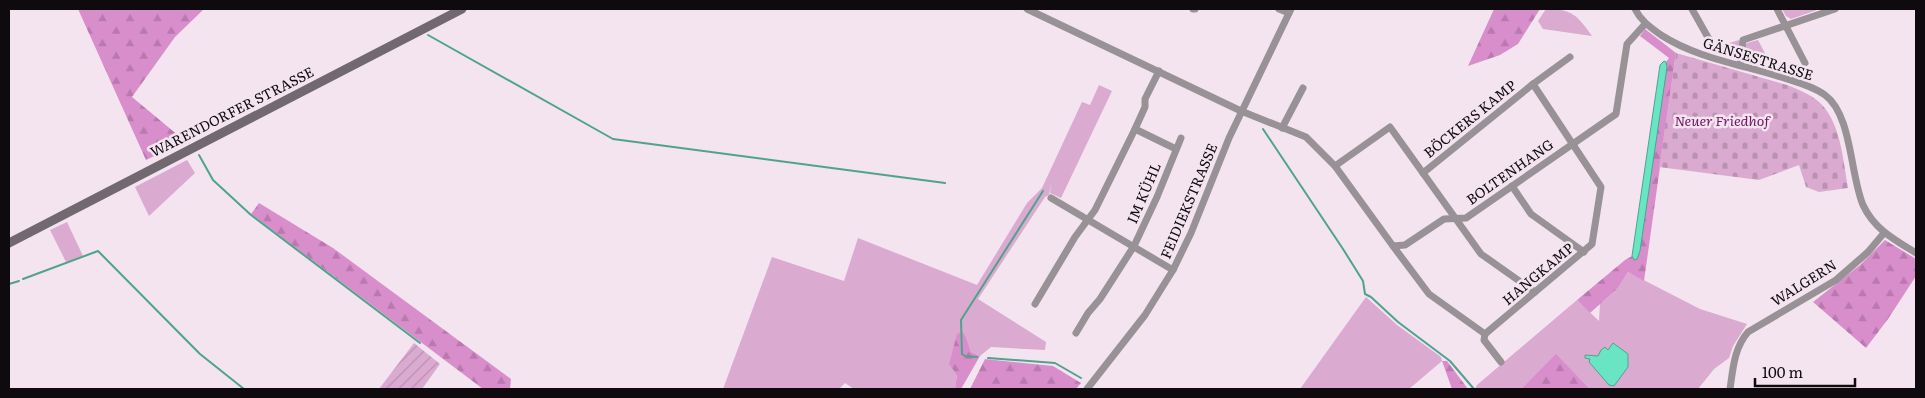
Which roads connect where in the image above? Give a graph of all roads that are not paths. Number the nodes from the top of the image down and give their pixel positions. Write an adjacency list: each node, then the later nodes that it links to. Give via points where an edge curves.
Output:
1 (462, 9): 31 (main road, WARENDORFER STRASSE)
2 (1026, 9): 15 (street)
3 (1280, 9): 8 (street)
4 (1635, 9): 9 (street, GÄNSESTRASSE)
5 (1692, 9): 11 (street)
6 (1777, 9): 10 (street)
7 (1835, 9): 10 (street)
8 (1290, 11): 18 (street, FEIDIEKSTRASSE)
9 (1645, 24): 14 (street, GÄNSESTRASSE, via 1688,50); 22 (street, BOLTENHANG, via 1627,44 1616,114)
10 (1786, 26): 13 (street); 14 (street, via 1742,40)
11 (1710, 41)
12 (1570, 57): 16 (street, BÖCKERS KAMP)
13 (1805, 63)
14 (1740, 65): 30 (street, GÄNSESTRASSE, via 1818,91 1834,104 1844,124 1864,206)
15 (1159, 71): 18 (street); 20 (street)
16 (1533, 84): 22 (street, BÖCKERS KAMP); 25 (street, BÖCKERS KAMP)
17 (1303, 88): 19 (street)
18 (1241, 111): 19 (street); 36 (street, FEIDIEKSTRASSE)
19 (1282, 128): 24 (street, via 1306,137)
20 (1135, 129): 23 (street, IM KÜHL); 29 (street)
21 (1181, 138): 23 (street, IM KÜHL)
22 (1574, 144): 26 (street, BOLTENHANG); 34 (street, HANGKAMP, via 1601,187 1592,244)
23 (1176, 149): 32 (street, IM KÜHL)
24 (1335, 166): 25 (street, via 1390,127); 33 (street)
25 (1423, 173): 28 (street)
26 (1512, 186): 28 (street, BOLTENHANG, via 1466,218); 34 (street, via 1531,214)
27 (1051, 198): 29 (street, IM KÜHL)
28 (1455, 218): 33 (street, BOLTENHANG, via 1444,219 1405,245); 37 (street, via 1481,254)
29 (1088, 219): 32 (street, IM KÜHL); 38 (street)
30 (1884, 233): 35 (street); 43 (street, WALGERN, via 1836,280 1748,332 1736,351)
31 (11, 241)
32 (1134, 246): 36 (street, IM KÜHL); 39 (street, IM KÜHL)
33 (1393, 246): 40 (street, via 1429,294)
34 (1584, 252): 37 (street, HANGKAMP)
35 (1916, 253)
36 (1173, 270): 42 (street, FEIDIEKSTRASSE, via 1145,315)
37 (1535, 292): 40 (street, HANGKAMP)
38 (1035, 304)
39 (1076, 332)
40 (1485, 334): 41 (street, via 1484,340)
41 (1501, 362)
42 (1087, 389)
43 (1730, 389)

